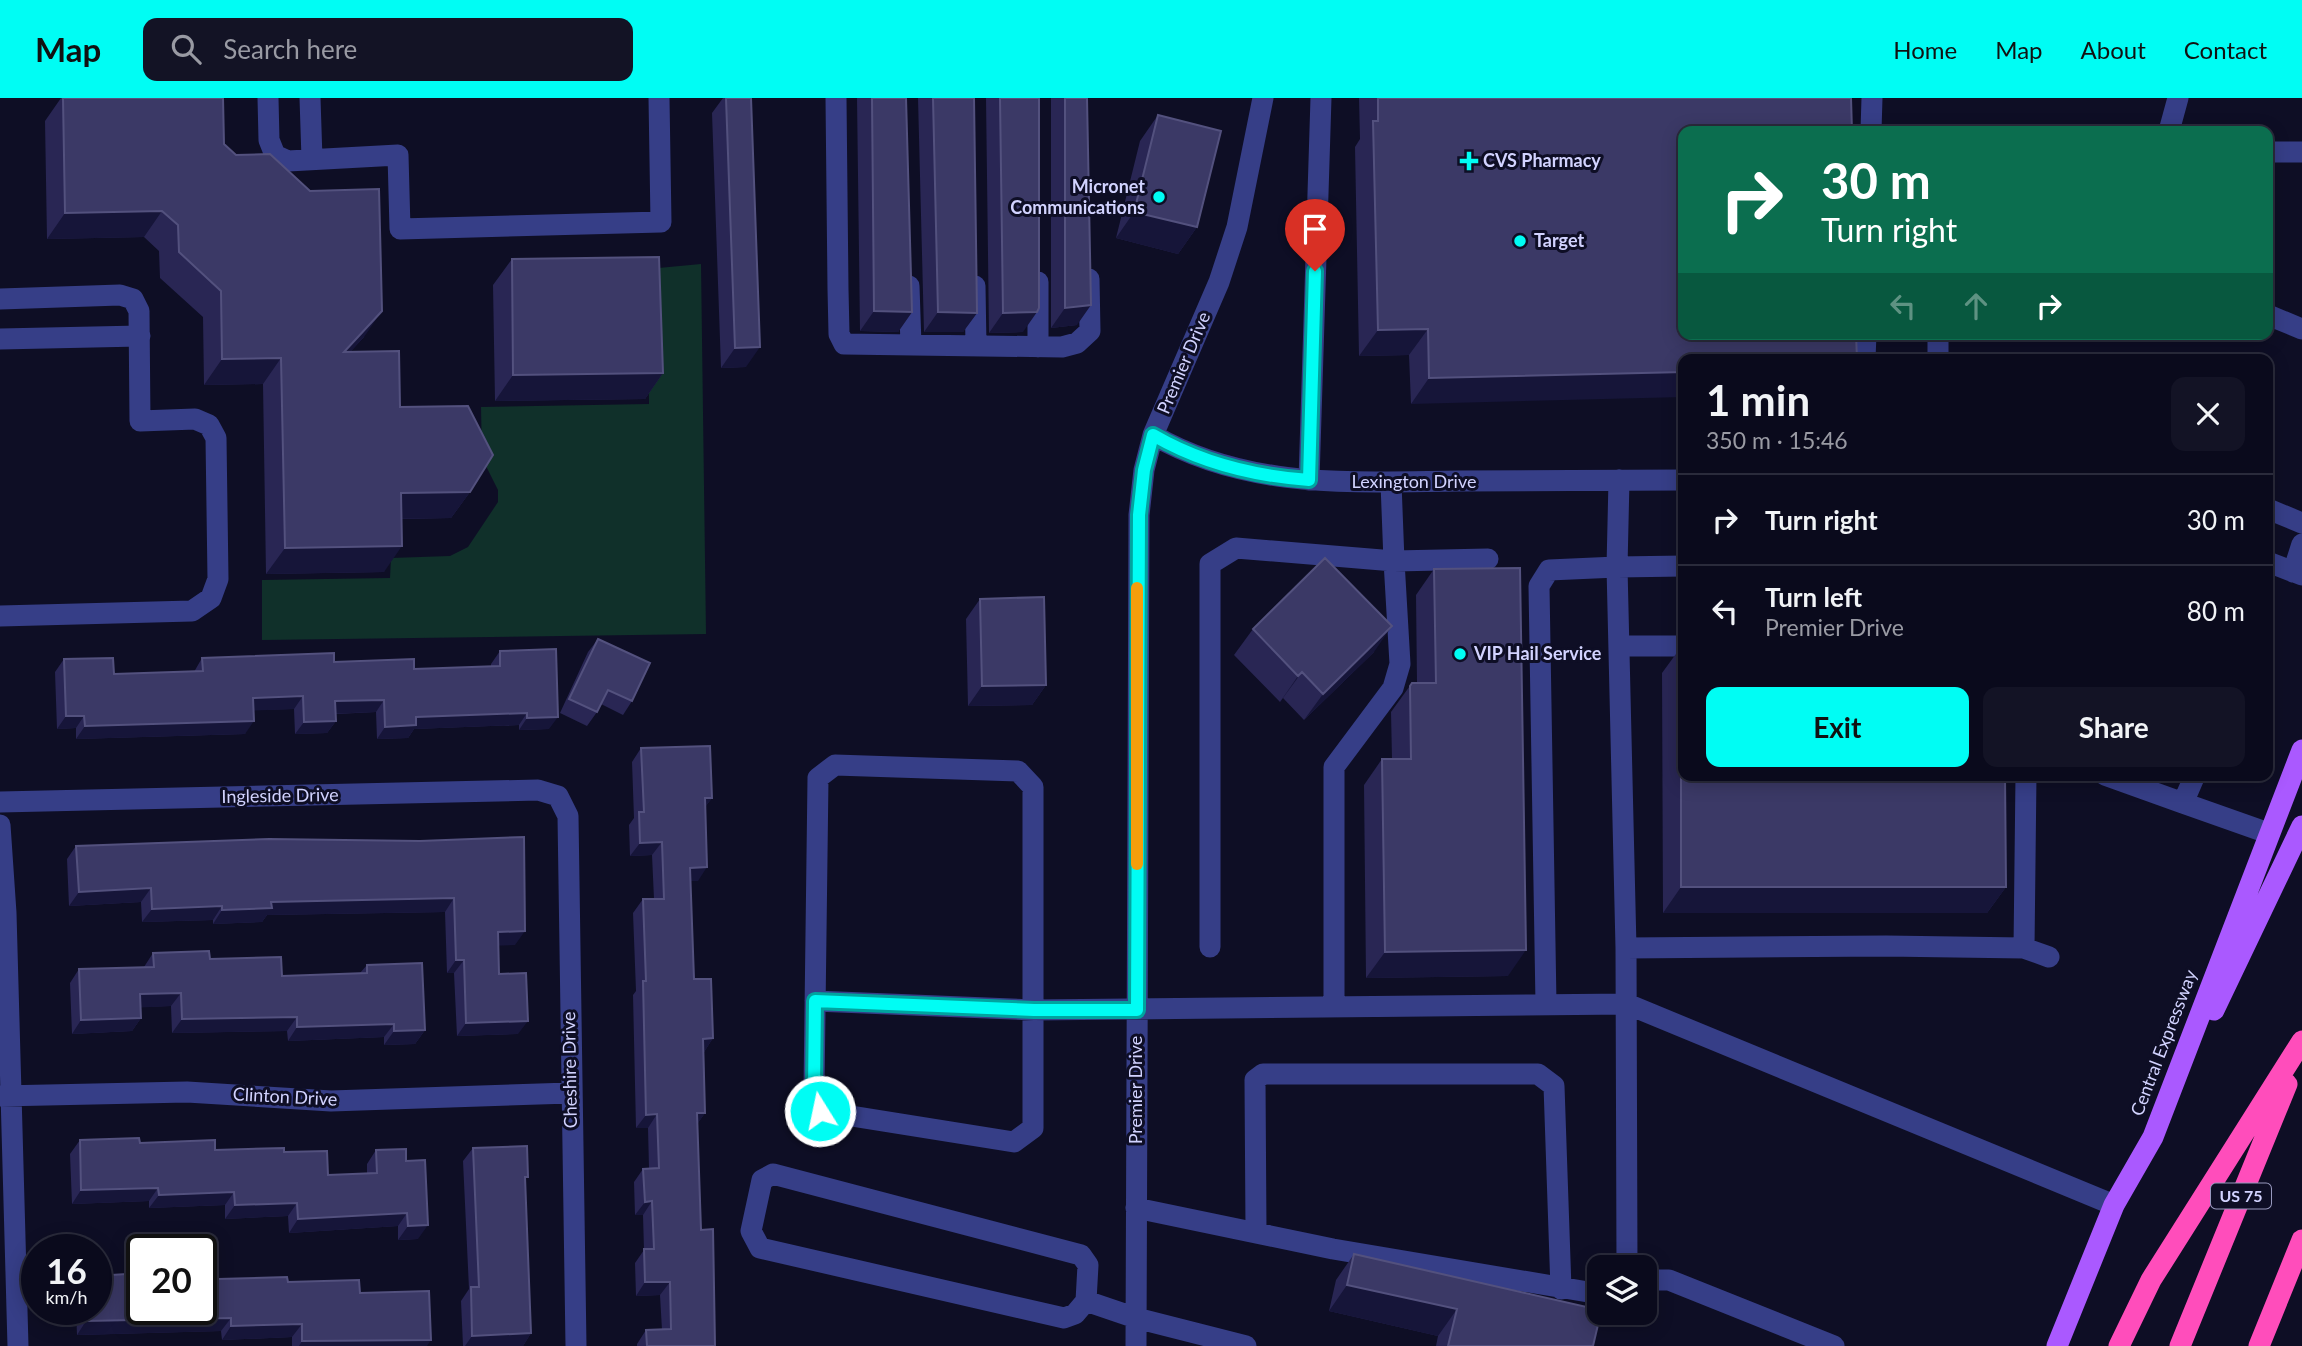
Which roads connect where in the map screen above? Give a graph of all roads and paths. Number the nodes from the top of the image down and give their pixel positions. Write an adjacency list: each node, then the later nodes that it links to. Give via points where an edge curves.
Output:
1 (268, 98): 13 (street, via 269,140 275,155 288,160)
2 (310, 98): 13 (street)
3 (659, 98): 13 (street, via 661,222 400,229 398,155)
4 (836, 98): 23 (street, via 839,334 844,344)
5 (1263, 98): 26 (street, Premier Drive, via 1237,227 1219,282)
6 (1321, 98): 27 (street)
7 (1872, 98): 9 (street)
8 (2178, 98): 10 (street)
9 (1871, 126)
10 (2170, 126)
11 (2273, 152): 12 (street)
12 (2302, 152)
13 (312, 159)
14 (1089, 262): 25 (street, via 1090,331 1077,343 1062,348)
15 (909, 263): 23 (street)
16 (975, 264): 24 (street)
17 (1038, 264): 25 (street)
18 (0, 299): 21 (street, via 120,295 133,299 139,311)
19 (2273, 317): 20 (street)
20 (2302, 329)
21 (140, 337): 22 (street); 40 (street, via 140,421 195,419 209,425 216,438 218,579 211,598 192,611)
22 (0, 339)
23 (911, 345): 24 (street)
24 (976, 346): 25 (street)
25 (1038, 347)
26 (1153, 435): 27 (street, Lexington Drive, via 1188,455 1223,466); 63 (street, Premier Drive, via 1139,515)
27 (1309, 480): 30 (street, Lexington Drive)
28 (1619, 480): 29 (street, Lexington Drive); 30 (street, Lexington Drive); 37 (street)
29 (1678, 480)
30 (1391, 483): 35 (street)
31 (2273, 511): 32 (street)
32 (2302, 523)
33 (2302, 544): 39 (street)
34 (1488, 559): 35 (street)
35 (1394, 561): 54 (street, via 1236,548 1210,564); 61 (street, via 1400,664 1393,688 1334,767)
36 (2273, 564): 39 (street)
37 (1617, 566): 38 (street); 41 (street); 59 (street, via 1549,570 1539,586)
38 (1678, 566)
39 (2297, 573)
40 (0, 616)
41 (1619, 646): 42 (street); 55 (street)
42 (1678, 646)
43 (2302, 750): 52 (main road, Central Expressway)
44 (2026, 781): 56 (street)
45 (2122, 781): 49 (street)
46 (2192, 781): 49 (street)
47 (558, 796): 48 (street, Ingleside Drive, via 538,790); 65 (street, Cheshire Drive, via 568,816)
48 (0, 802)
49 (2183, 803): 52 (street)
50 (0, 825): 53 (street)
51 (2302, 826): 67 (main road)
52 (2268, 833): 67 (main road, Central Expressway)
53 (3, 913): 66 (street)
54 (1210, 947)
55 (1626, 948): 56 (street); 60 (street)
56 (2024, 948): 57 (street)
57 (2049, 957)
58 (815, 1001): 62 (street); 62 (street, via 814,1089 820,1111 1014,1142 1033,1128); 62 (street, via 818,778 835,765 1018,771 1033,787)
59 (1546, 1004): 60 (street); 61 (street)
60 (1627, 1004): 68 (street); 72 (street)
61 (1334, 1007): 63 (street)
62 (1034, 1010): 63 (street)
63 (1137, 1010): 69 (street, Premier Drive)
64 (2302, 1044): 85 (highway, via 2151,1280); 86 (highway, US 75)
65 (570, 1093): 66 (street, Clinton Drive, via 331,1101 187,1092); 81 (street, Cheshire Drive)
66 (6, 1095): 78 (street)
67 (2153, 1137): 68 (main road, Central Expressway)
68 (2114, 1205): 84 (main road, Central Expressway)
69 (1136, 1208): 70 (street); 77 (street, Premier Drive)
70 (1256, 1231): 74 (street); 74 (street, via 1255,1080 1263,1074 1538,1074 1554,1086)
71 (2302, 1240): 87 (highway)
72 (1627, 1255)
73 (1657, 1280): 83 (street, via 1669,1280)
74 (1561, 1289): 75 (street)
75 (1587, 1292)
76 (1086, 1301): 76 (street, via 1075,1314 1064,1318 760,1248 751,1231 762,1180 773,1174 1081,1255 1088,1265); 77 (street)
77 (1136, 1318): 79 (street); 82 (street, Premier Drive)
78 (9, 1322): 80 (street)
79 (1236, 1344)
80 (18, 1346)
81 (576, 1346)
82 (1136, 1346)
83 (1834, 1346)
84 (2057, 1346)
85 (2119, 1346)
86 (2180, 1346)
87 (2259, 1346)

